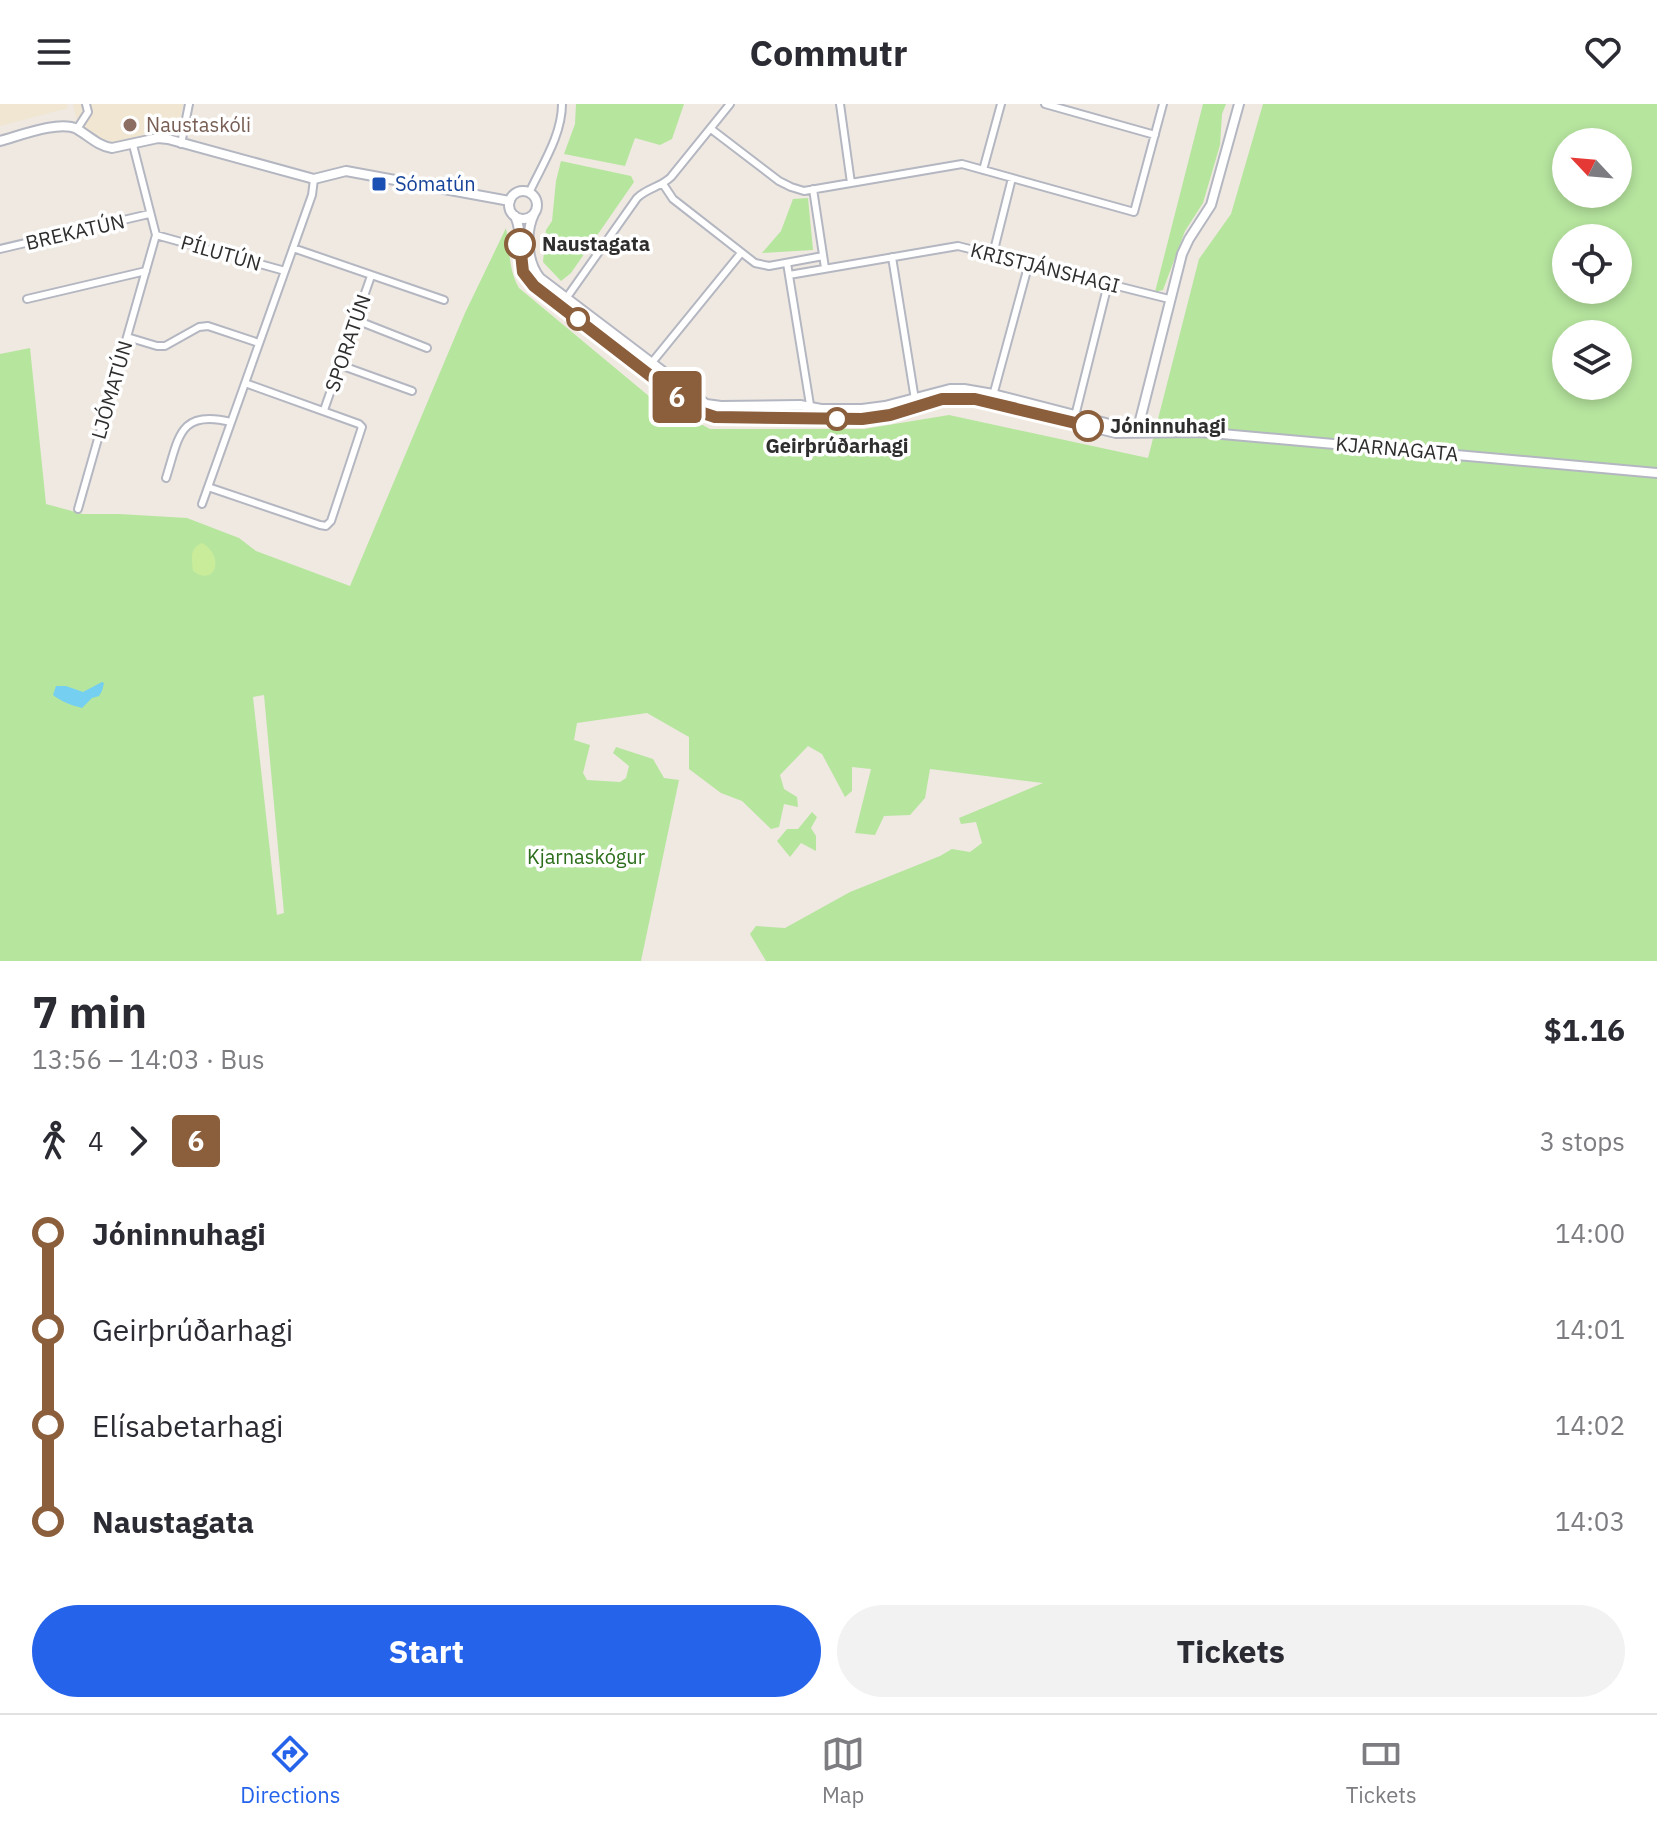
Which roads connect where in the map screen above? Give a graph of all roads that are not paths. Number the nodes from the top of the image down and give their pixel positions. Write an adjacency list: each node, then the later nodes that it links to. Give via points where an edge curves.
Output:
1 (86, 104): 11 (street, via 88,112)
2 (189, 104): 15 (street)
3 (562, 104): 23 (street, via 559,125)
4 (730, 104): 12 (street)
5 (851, 104): 10 (street)
6 (1001, 104): 17 (street)
7 (1045, 104): 13 (street)
8 (1163, 104): 13 (street)
9 (1239, 104): 45 (street, via 1213,201 1185,246)
10 (840, 105): 20 (street)
11 (77, 129): 14 (street, via 57,126); 16 (street, via 106,148)
12 (711, 129): 21 (street); 22 (street, via 779,181 804,191)
13 (1155, 135): 18 (street, via 1134,212)
14 (0, 141)
15 (181, 144): 16 (street, via 158,138); 19 (street)
16 (133, 145): 25 (street)
17 (983, 170): 18 (street); 20 (street, via 962,164)
18 (1012, 178): 32 (street)
19 (314, 179): 24 (street, via 346,171); 29 (street)
20 (851, 183): 22 (street)
21 (663, 184): 31 (street, via 673,199); 43 (street, via 637,198)
22 (813, 189): 33 (street)
23 (529, 193): 24 (street, via 518,192); 26 (street, via 537,205)
24 (510, 201): 27 (street)
25 (149, 214): 28 (street); 30 (street, BREKATÚN)
26 (534, 214): 27 (street, via 527,219); 43 (street, KJARNAGATA, via 532,265)
27 (515, 216): 47 (street, KJARNAGATA, via 526,277)
28 (156, 235): 38 (street, LJÓMATÚN); 39 (street, PÍLUTÚN)
29 (293, 248): 39 (street); 41 (street, SPORATÚN)
30 (0, 249)
31 (741, 253): 35 (street, via 760,265); 53 (street)
32 (993, 254): 34 (street, KRISTJÁNSHAGI, via 958,246); 36 (street, KRISTJÁNSHAGI)
33 (823, 256): 35 (street); 37 (street)
34 (892, 257): 37 (street, KRISTJÁNSHAGI); 57 (street)
35 (787, 263): 40 (street)
36 (1029, 263): 42 (street, KRISTJÁNSHAGI); 56 (street)
37 (825, 268): 40 (street, KRISTJÁNSHAGI)
38 (146, 271): 44 (street); 49 (street, LJÓMATÚN)
39 (285, 271): 50 (street)
40 (789, 275): 58 (street)
41 (371, 276): 46 (street, SPORATÚN); 48 (street, SPORATÚN)
42 (1108, 284): 45 (street, KRISTJÁNSHAGI); 61 (street)
43 (567, 298): 47 (street); 53 (street, KJARNAGATA)
44 (27, 299)
45 (1169, 299): 63 (street)
46 (444, 300)
47 (561, 306): 53 (street, KJARNAGATA)
48 (356, 320): 51 (street); 52 (street, SPORATÚN)
49 (127, 337): 50 (street, via 165,346 208,326); 68 (street, LJÓMATÚN)
50 (259, 343): 54 (street)
51 (427, 348)
52 (340, 365): 55 (street); 59 (street, SPORATÚN)
53 (648, 367): 58 (street, KJARNAGATA, via 706,404); 60 (street, KJARNAGATA, via 687,404 715,417)
54 (245, 383): 59 (street); 62 (street)
55 (412, 391)
56 (992, 398): 57 (street, KJARNAGATA, via 950,389); 61 (street, KJARNAGATA)
57 (916, 402): 58 (street, KJARNAGATA); 60 (street, KJARNAGATA, via 890,415)
58 (810, 407): 60 (street)
59 (324, 410): 66 (street, via 362,427 326,526)
60 (812, 418)
61 (1074, 419): 63 (street, KJARNAGATA)
62 (231, 422): 65 (street, via 210,417 186,426); 66 (street)
63 (1137, 432): 64 (street, KJARNAGATA, via 1200,432)
64 (1657, 473)
65 (166, 478)
66 (208, 487): 67 (street)
67 (202, 504)
68 (78, 509)

